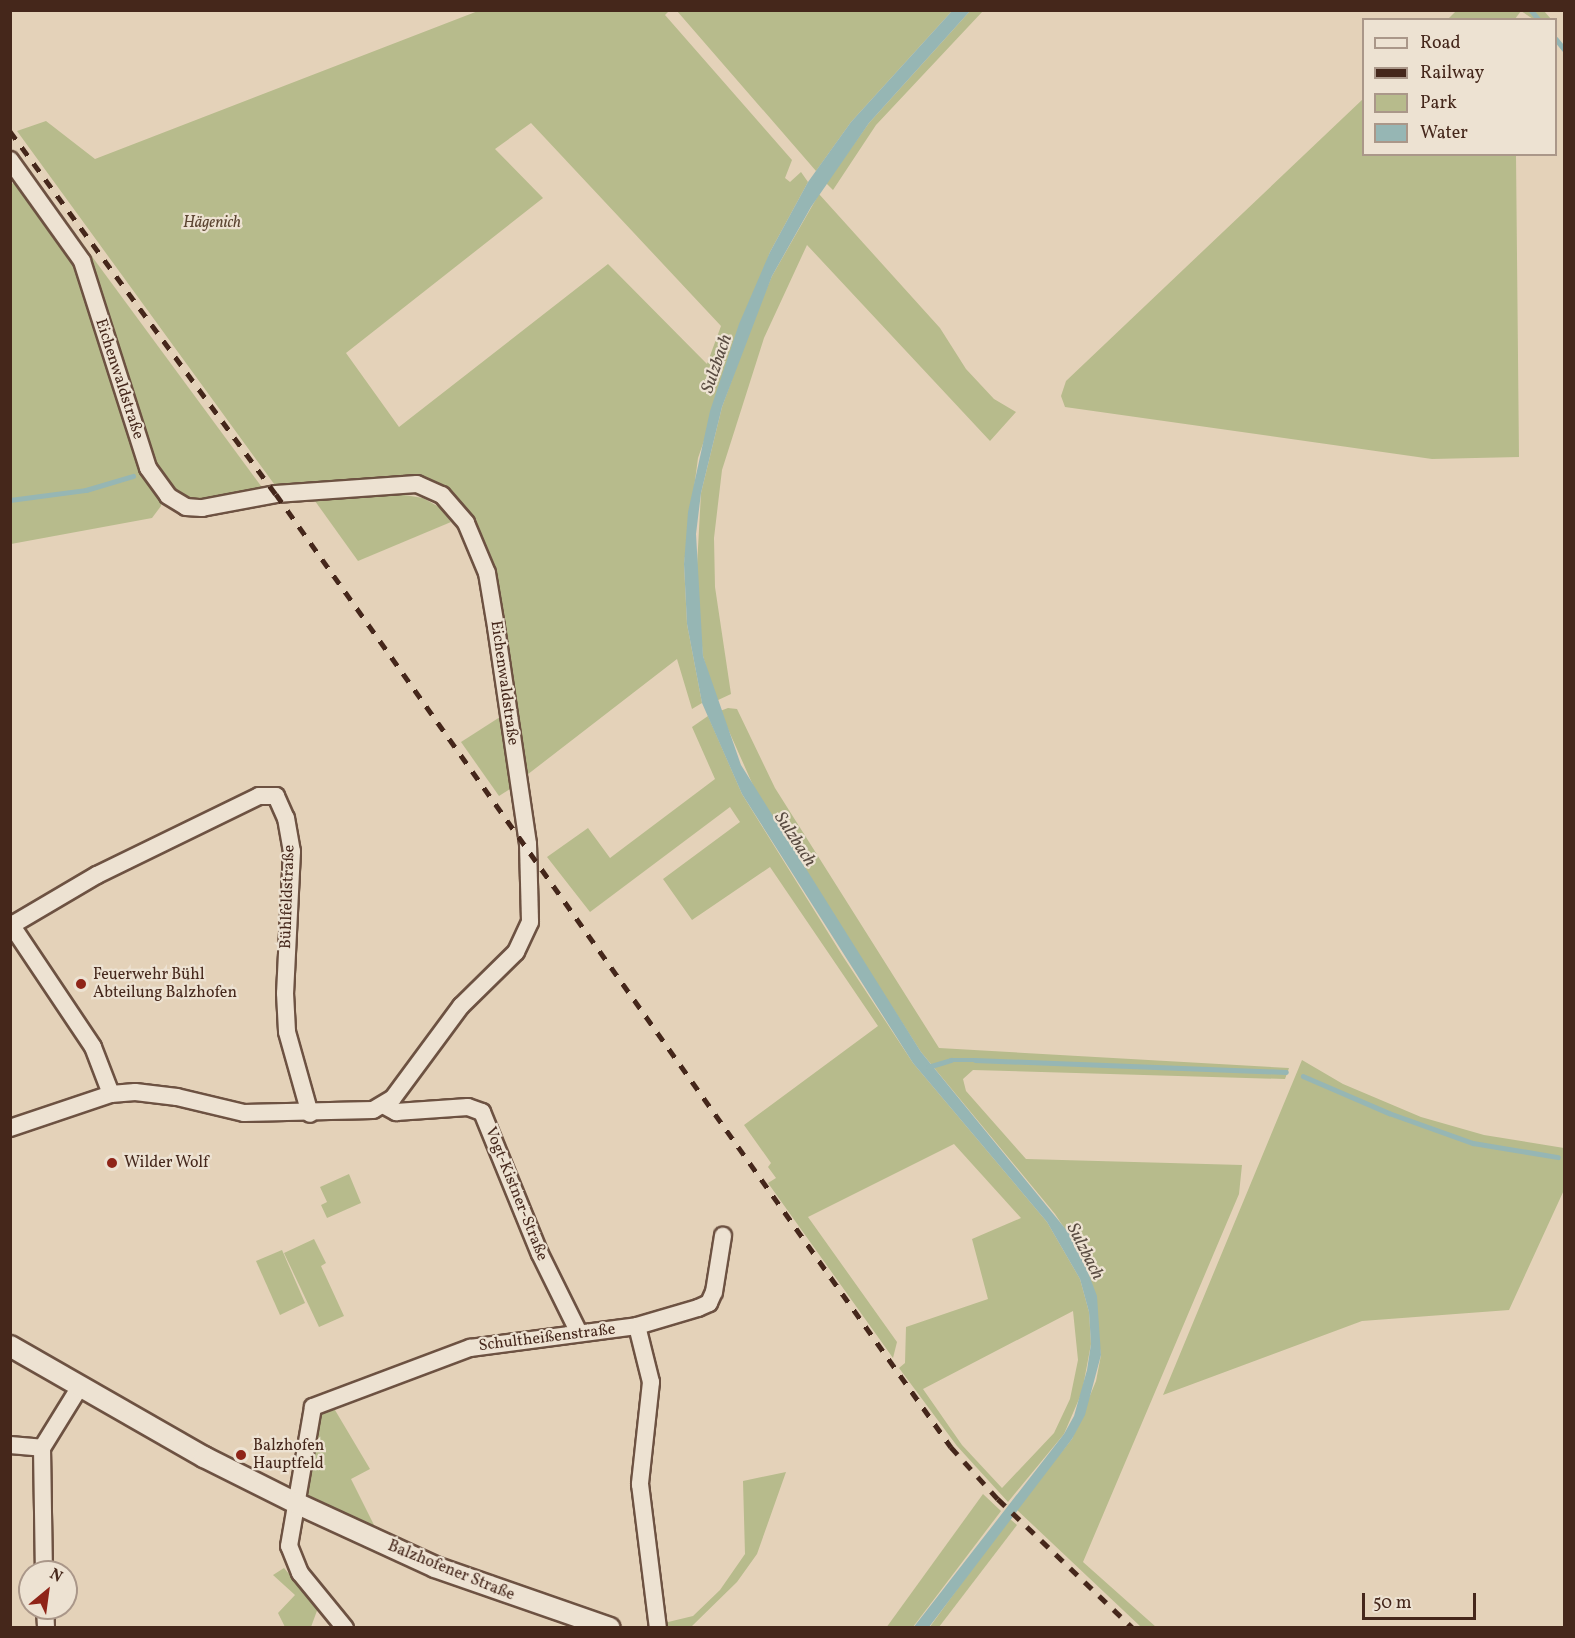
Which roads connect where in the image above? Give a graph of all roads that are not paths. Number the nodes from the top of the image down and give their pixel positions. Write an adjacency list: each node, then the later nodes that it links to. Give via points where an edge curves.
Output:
1 (10, 160): 4 (street, Eichenwaldstraße, via 82,261 148,468 168,496 186,507 202,508 276,494 417,484 442,495 455,508 478,547 494,616 528,844 528,929 521,945 461,1006)
2 (11, 924): 3 (street, Bühlfeldstraße, via 93,1047); 5 (street, Bühlfeldstraße, via 97,875 248,801 265,794 276,796 286,818 292,850 285,993 287,1032)
3 (111, 1094): 5 (street, via 162,1094 244,1113); 6 (street)
4 (385, 1106): 5 (street); 9 (street, Vogt-Kistner-Straße, via 396,1112 468,1107 482,1112 540,1254)
5 (310, 1114)
6 (10, 1128)
7 (723, 1236): 8 (street, Schultheißenstraße, via 710,1303)
8 (637, 1326): 9 (street, Schultheißenstraße); 18 (street, via 651,1382 640,1484)
9 (579, 1333): 14 (street, Schultheißenstraße, via 470,1348 318,1402 311,1413)
10 (10, 1346): 11 (street, Balzhofener Straße)
11 (79, 1388): 13 (street); 14 (street, Balzhofener Straße)
12 (10, 1444): 13 (street)
13 (42, 1448): 15 (street)
14 (296, 1503): 16 (street, via 289,1535 292,1560); 17 (street, Balzhofener Straße, via 435,1567)
15 (44, 1560)
16 (345, 1628)
17 (610, 1628)
18 (657, 1628)

